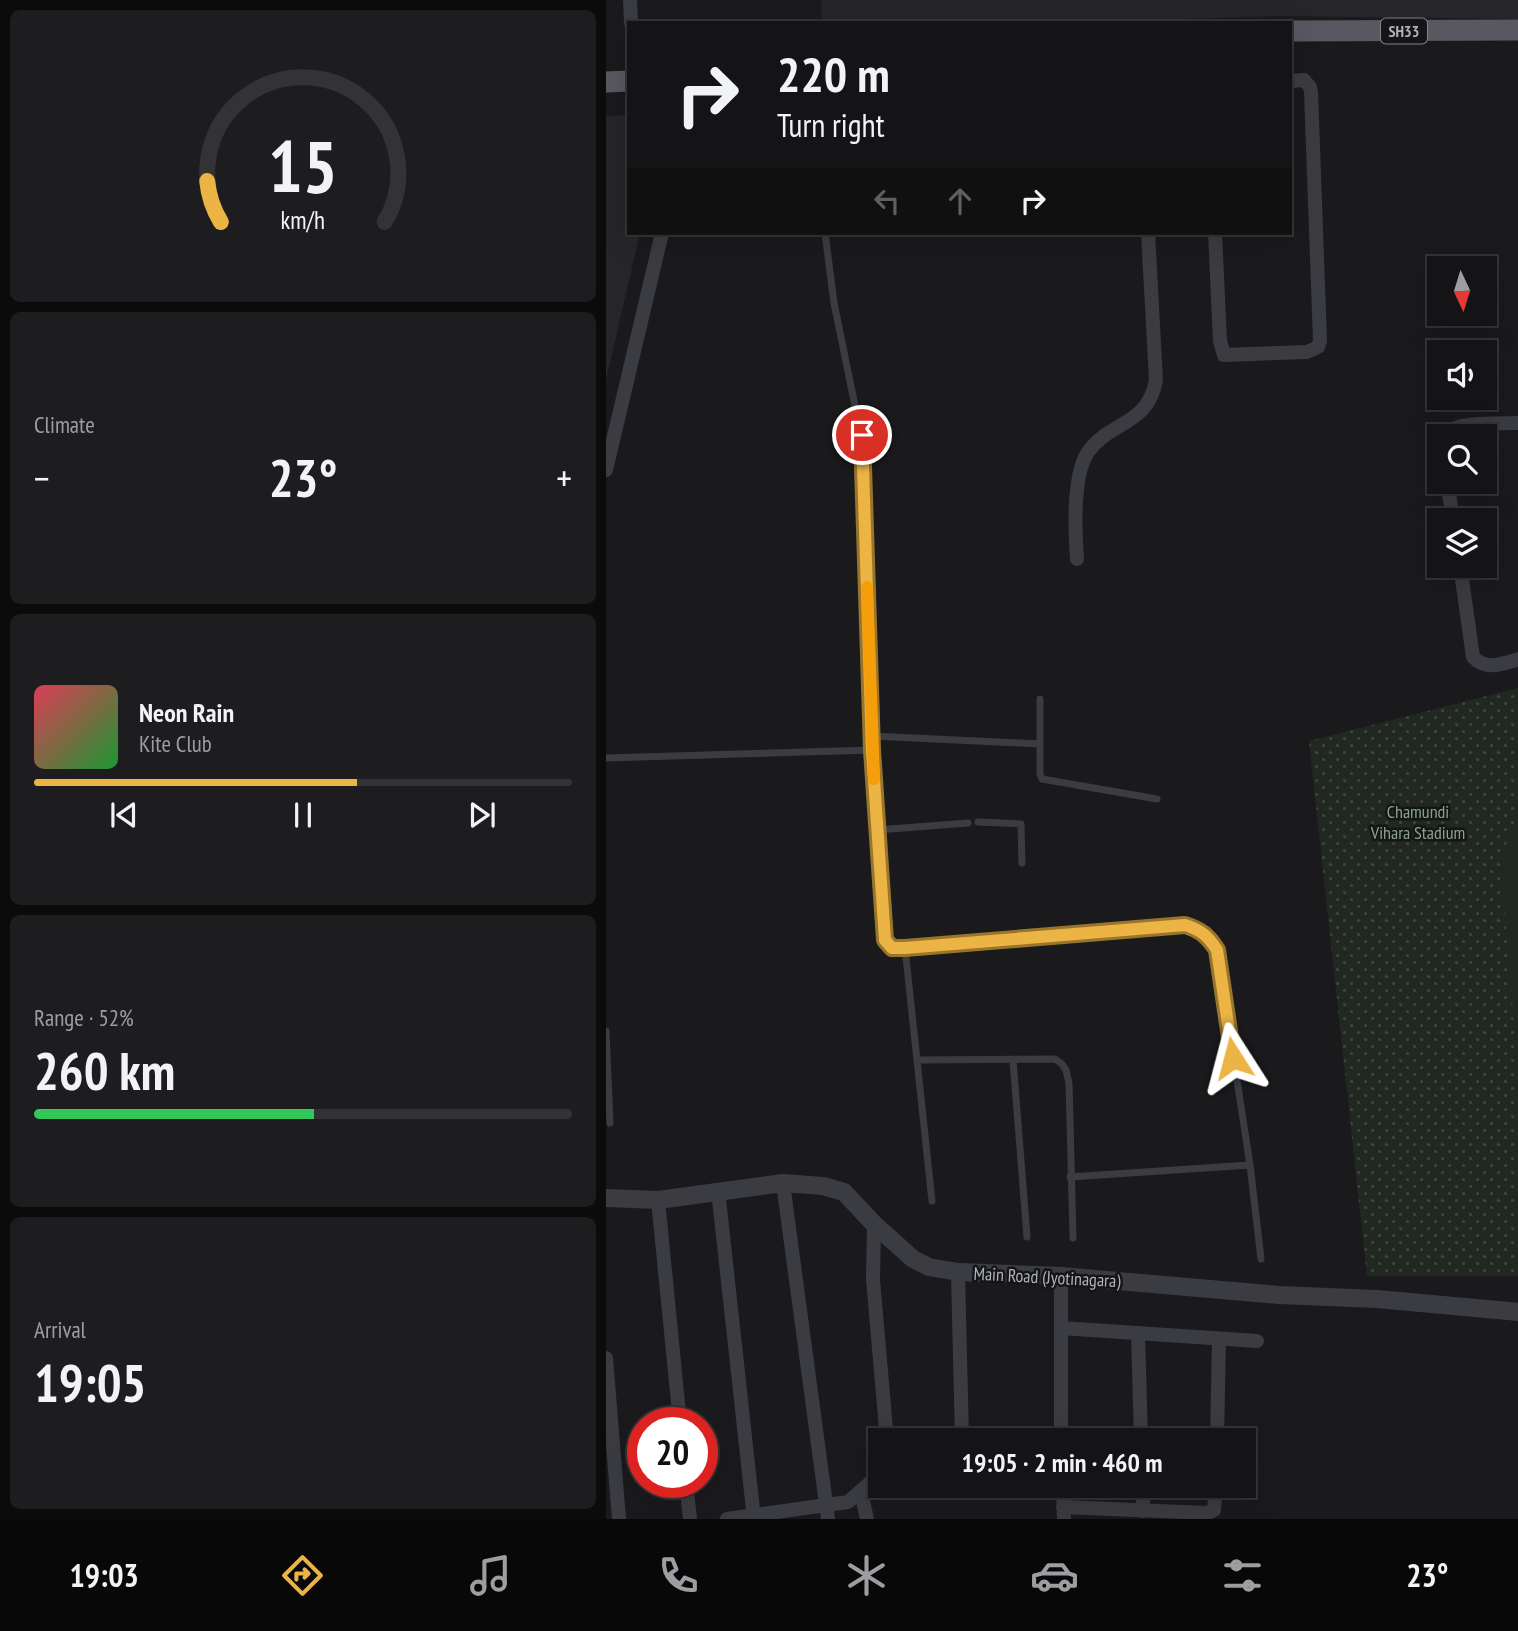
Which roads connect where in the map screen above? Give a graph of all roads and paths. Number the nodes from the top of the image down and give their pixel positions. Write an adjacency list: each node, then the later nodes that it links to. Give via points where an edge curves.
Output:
1 (630, 0): 2 (street)
2 (631, 21)
3 (1518, 30): 4 (main road, SH33)
4 (1292, 31)
5 (627, 81): 7 (main road)
6 (1292, 81): 11 (street, via 1304,80 1311,92 1318,347 1307,352 1224,355)
7 (606, 82)
8 (662, 235): 14 (street)
9 (825, 235): 19 (lane, via 864,450)
10 (1148, 235): 15 (street, via 1153,394 1144,409 1087,454 1075,516)
11 (1216, 235)
12 (1518, 423): 13 (street)
13 (1497, 424)
14 (606, 470)
15 (1077, 559)
16 (1461, 578): 17 (street, via 1473,657 1488,666)
17 (1518, 659)
18 (1040, 699): 20 (lane)
19 (872, 736): 20 (lane); 21 (lane)
20 (1040, 744): 23 (lane, via 1040,774 1045,780)
21 (872, 750): 22 (lane); 26 (lane)
22 (606, 758)
23 (1157, 799)
24 (978, 822): 27 (lane, via 1021,824)
25 (968, 823): 26 (lane)
26 (877, 830): 28 (lane, via 885,940 892,948)
27 (1022, 863)
28 (905, 948): 30 (lane); 33 (lane, via 1185,925 1200,930 1217,950)
29 (606, 1031): 32 (lane)
30 (918, 1060): 31 (lane); 39 (lane)
31 (1013, 1060): 34 (lane, via 1055,1059 1066,1070); 41 (lane)
32 (610, 1123)
33 (1250, 1165): 34 (lane); 43 (lane)
34 (1070, 1177): 42 (lane)
35 (783, 1183): 36 (street, Main Road (Jyotinagara)); 40 (street, Main Road (Jyotinagara), via 843,1192); 64 (street)
36 (718, 1190): 38 (street, Main Road (Jyotinagara)); 66 (street)
37 (606, 1198): 38 (street, Main Road (Jyotinagara))
38 (658, 1200): 52 (street)
39 (932, 1201)
40 (874, 1224): 44 (street, Main Road (Jyotinagara), via 921,1264); 53 (street, via 873,1280)
41 (1027, 1237)
42 (1073, 1238)
43 (1261, 1259)
44 (958, 1272): 45 (street, Main Road (Jyotinagara)); 54 (street)
45 (1061, 1276): 46 (street, Main Road (Jyotinagara)); 47 (street)
46 (1518, 1312)
47 (1061, 1328): 48 (street); 55 (street)
48 (1138, 1333): 49 (street); 56 (street)
49 (1219, 1339): 50 (street); 57 (street)
50 (1257, 1341)
51 (606, 1358): 67 (street)
52 (678, 1407)
53 (886, 1428)
54 (962, 1428)
55 (1061, 1428)
56 (1141, 1428)
57 (1217, 1428)
58 (868, 1485): 59 (street)
59 (861, 1492): 64 (street); 70 (street)
60 (688, 1498): 68 (street)
61 (1143, 1498): 63 (street)
62 (1216, 1498): 63 (street, via 1214,1510 1208,1513)
63 (1143, 1511): 65 (street)
64 (827, 1512): 66 (street)
65 (1064, 1513)
66 (754, 1517): 69 (street)
67 (619, 1519)
68 (690, 1519)
69 (727, 1519)
70 (867, 1519)

